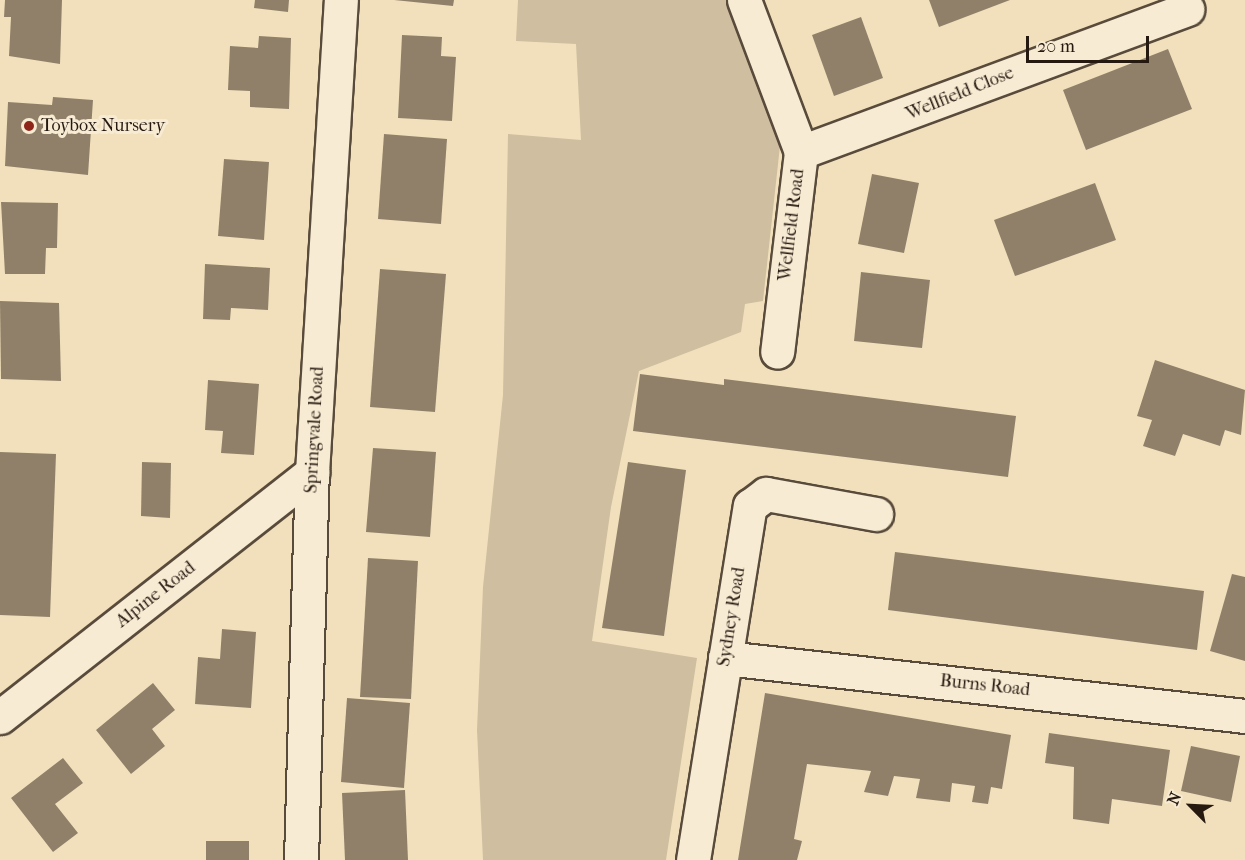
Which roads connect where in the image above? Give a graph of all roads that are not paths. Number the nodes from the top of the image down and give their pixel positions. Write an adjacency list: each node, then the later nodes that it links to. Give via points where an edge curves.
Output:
1 (341, 0): 6 (street, Springvale Road)
2 (744, 0): 4 (street, Wellfield Road)
3 (1187, 9): 4 (street, Wellfield Close)
4 (801, 152): 5 (street, Wellfield Road)
5 (777, 352)
6 (312, 472): 10 (street, Alpine Road); 11 (street, Springvale Road)
7 (876, 513): 8 (street, Sydney Road, via 766,494 754,499)
8 (725, 658): 9 (street, Burns Road); 12 (street, Sydney Road)
9 (1245, 716)
10 (0, 717)
11 (301, 860)
12 (693, 860)

